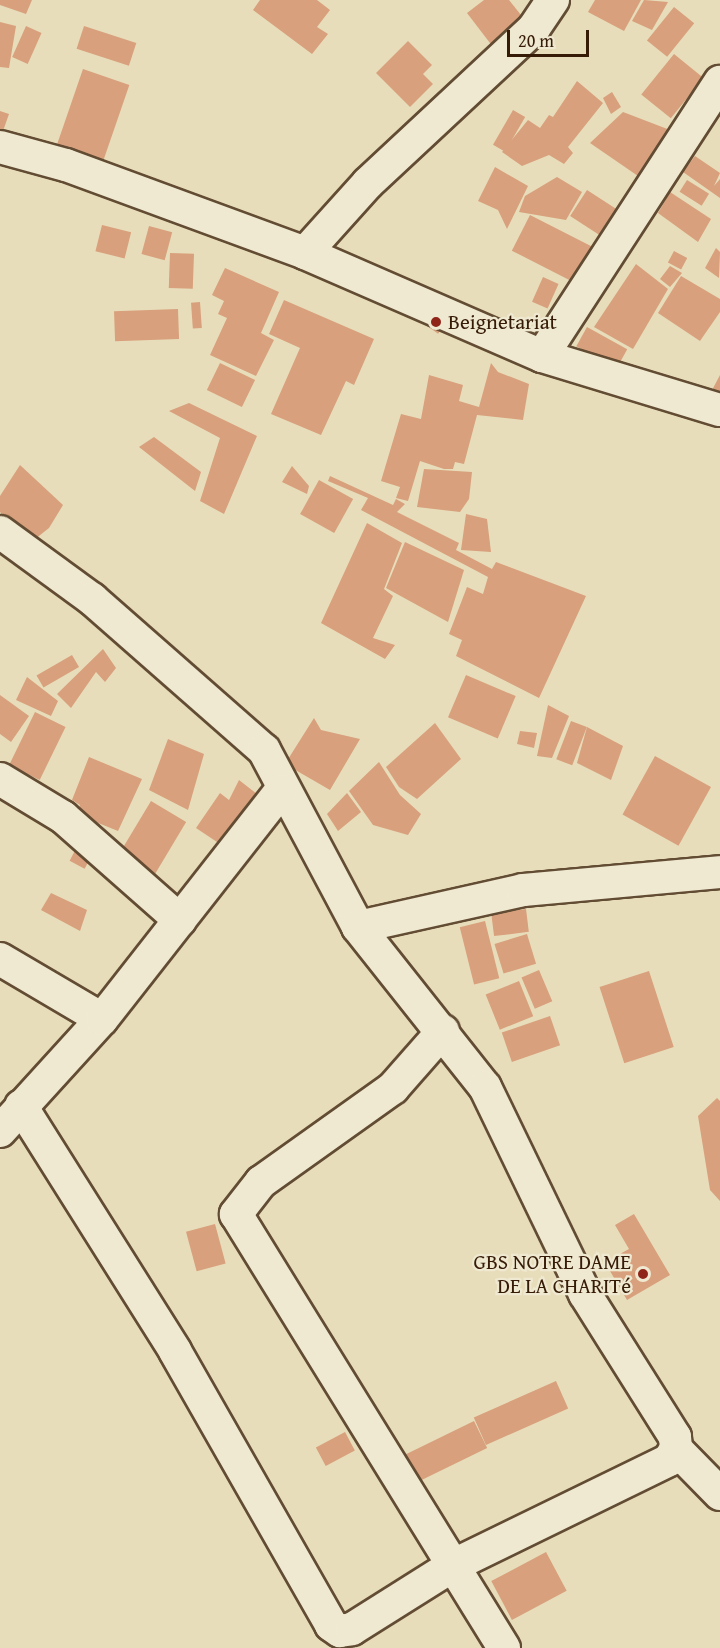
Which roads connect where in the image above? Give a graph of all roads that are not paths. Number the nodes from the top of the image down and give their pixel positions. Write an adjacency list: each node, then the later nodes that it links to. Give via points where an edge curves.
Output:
1 (553, 0): 4 (street, via 534,28 368,183)
2 (720, 82): 5 (street)
3 (0, 147): 4 (street, via 66,165)
4 (305, 253): 5 (street)
5 (542, 356): 6 (street)
6 (720, 410)
7 (0, 532): 9 (street, via 92,599 264,750)
8 (0, 779): 11 (street, via 63,817)
9 (281, 791): 11 (street); 12 (street)
10 (720, 872): 12 (street, via 523,890)
11 (180, 920): 14 (street)
12 (358, 927): 15 (street)
13 (0, 959): 14 (street)
14 (102, 1019): 16 (street)
15 (443, 1031): 18 (street, via 485,1087 585,1294 675,1437); 20 (street, via 393,1088 261,1182 236,1214)
16 (21, 1106): 17 (street); 20 (street, via 175,1351 331,1625 352,1629)
17 (0, 1131)
18 (676, 1449): 19 (street); 20 (street, via 669,1460)
19 (720, 1494)
20 (452, 1566): 21 (street)
21 (504, 1648)

